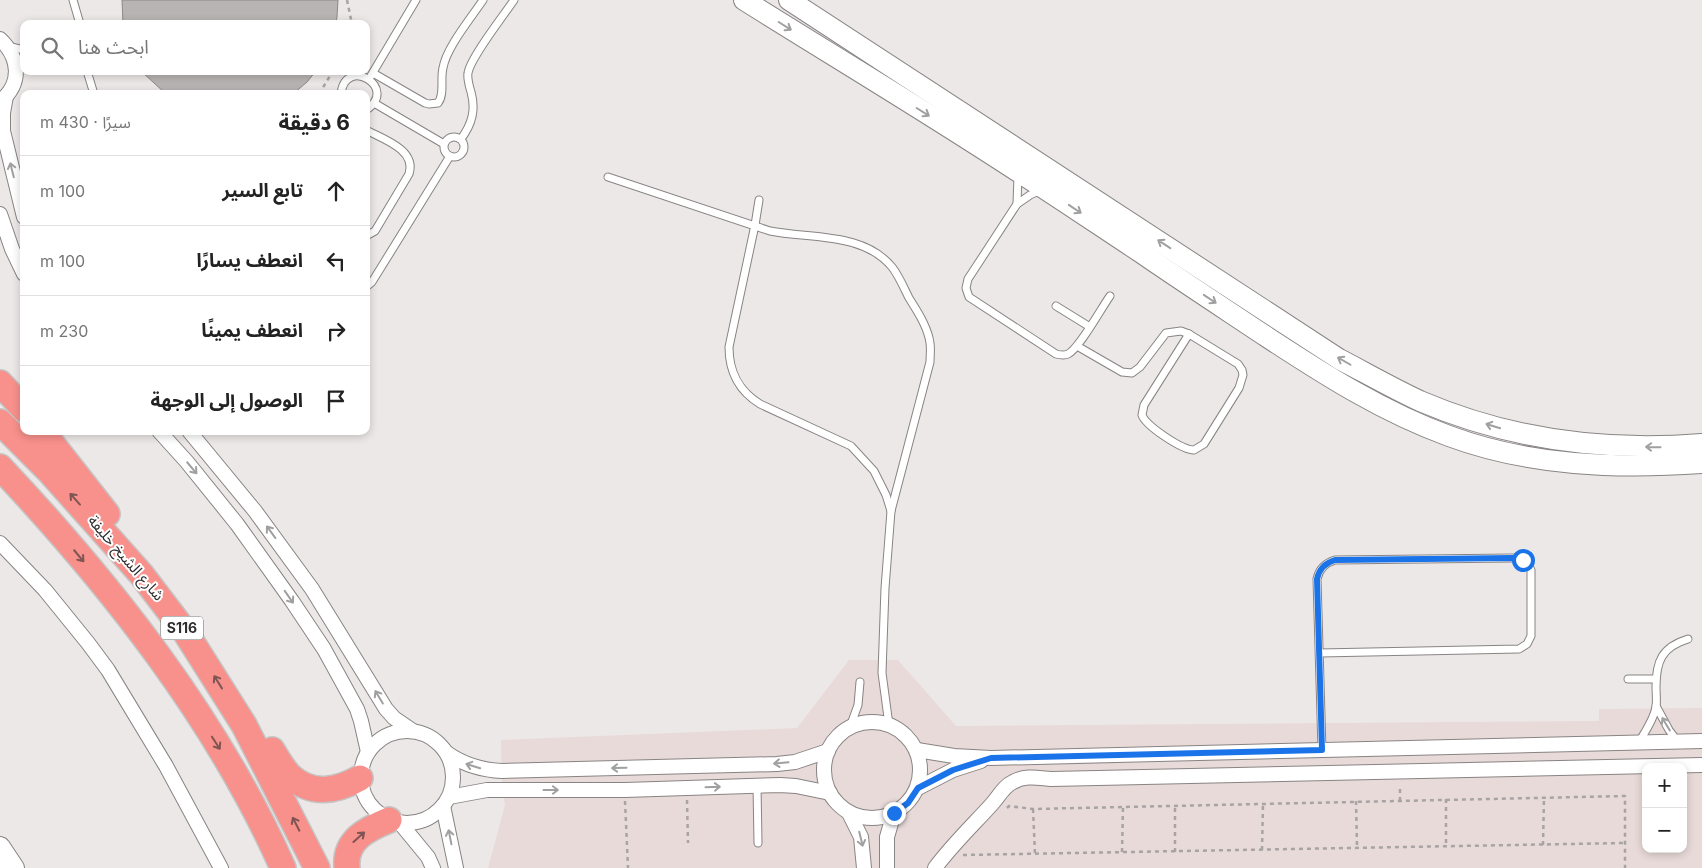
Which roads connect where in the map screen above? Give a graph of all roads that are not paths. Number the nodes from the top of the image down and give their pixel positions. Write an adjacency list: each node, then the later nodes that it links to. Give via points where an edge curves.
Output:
1 (73, 0): 7 (lane)
2 (416, 0): 15 (lane)
3 (483, 0): 15 (lane, via 447,54 442,70 442,95 438,102 425,103)
4 (514, 0): 24 (lane, via 470,66 468,79 473,111)
5 (744, 0): 27 (main road, one-way to 27)
6 (789, 0): 49 (main road, one-way to 6, via 1663,448 1614,447 1545,438 1463,417 1383,383 1331,353)
7 (78, 20)
8 (4, 42): 9 (lane); 17 (street, via 16,62)
9 (20, 48)
10 (22, 75): 17 (lane)
11 (89, 75): 16 (lane)
12 (91, 75): 16 (lane)
13 (359, 75): 15 (lane)
14 (359, 75): 19 (lane, via 349,78)
15 (371, 76): 21 (lane, via 377,92)
16 (91, 80): 18 (lane)
17 (15, 81): 20 (street)
18 (93, 90)
19 (341, 90)
20 (3, 99): 31 (street, one-way to 20, via 3,131)
21 (374, 103): 22 (lane); 25 (lane)
22 (370, 106)
23 (370, 132): 35 (lane, via 406,152 411,165 409,174 375,231)
24 (461, 139): 25 (lane, via 448,138); 26 (lane, via 462,153 457,157)
25 (444, 144): 26 (lane, via 445,152)
26 (450, 156): 37 (lane)
27 (1018, 171): 29 (main road); 32 (lane)
28 (608, 177): 34 (lane)
29 (1044, 189): 32 (lane); 50 (main road, one-way to 50, via 1332,379 1409,420 1490,449 1536,458 1622,466)
30 (759, 200): 34 (lane)
31 (20, 201)
32 (1017, 204): 42 (lane, via 968,279 967,293 1056,354 1067,354)
33 (0, 214): 36 (street)
34 (755, 225): 53 (lane, via 729,347 734,375 744,391 760,404 851,446 874,471); 53 (lane, via 788,234 842,240 875,252 893,268 924,324 930,342 930,362)
35 (370, 234)
36 (20, 266)
37 (370, 284)
38 (1110, 296): 40 (lane)
39 (1056, 306): 40 (lane)
40 (1090, 327): 42 (lane)
41 (1189, 334): 41 (lane, via 1238,364 1243,375 1239,388 1204,444 1194,450 1183,448 1147,424 1142,415 1144,405); 42 (lane, via 1181,331 1166,333 1132,373 1122,372)
42 (1077, 346)
43 (0, 383): 44 (highway)
44 (20, 405)
45 (0, 422): 56 (highway, شارع الشيخ خليفة / S116, one-way to 45, via 49,471)
46 (45, 435): 56 (highway, via 132,544)
47 (163, 435): 73 (street, one-way to 73, via 237,524 324,649 357,709)
48 (193, 435): 66 (street, one-way to 48, via 386,709 312,589 237,487)
49 (1702, 444)
50 (1702, 463)
51 (0, 467): 54 (highway, S116)
52 (0, 483): 54 (highway, via 21,503)
53 (891, 511): 63 (lane, via 882,673)
54 (45, 515): 90 (highway, S116, one-way to 90, via 130,620 200,718 243,788)
55 (0, 543): 89 (street, via 45,590 108,670 166,766)
56 (141, 574): 64 (highway, شارع الشيخ خليفة / S116, one-way to 56, via 186,633)
57 (1688, 639): 60 (lane, via 1663,654)
58 (1320, 654): 58 (lane, via 1317,579 1321,569 1330,562 1512,558 1523,560 1529,566 1531,636 1519,649); 71 (lane)
59 (1628, 679): 60 (lane)
60 (1656, 679): 62 (lane)
61 (860, 682): 65 (lane, via 858,705)
62 (1656, 706): 68 (lane, one-way to 62); 69 (lane)
63 (889, 724): 65 (street, via 870,722); 70 (street, via 906,734)
64 (244, 725): 77 (highway, via 262,737 291,776 308,786 327,790); 91 (highway, شارع الشيخ خليفة / S116, one-way to 64)
65 (850, 727): 72 (street, via 837,737)
66 (413, 731): 73 (street, via 392,733 374,744); 74 (street, via 432,739)
67 (1702, 741): 68 (street)
68 (1678, 742): 69 (street)
69 (1639, 743): 71 (street)
70 (917, 750): 75 (street); 79 (street, via 921,769)
71 (1322, 750): 75 (street)
72 (828, 751): 74 (street, one-way to 74, via 795,762 777,764 502,770 467,765); 80 (street, via 824,772)
73 (368, 752): 77 (street)
74 (447, 754): 81 (street, via 453,775)
75 (991, 758): 79 (street, via 953,770)
76 (1702, 765): 87 (street, via 1051,779 1018,786 998,808)
77 (360, 778): 84 (street, via 368,803 381,816)
78 (757, 786): 80 (street, via 796,786); 81 (street, one-way to 78, via 487,790); 85 (lane)
79 (918, 788): 83 (street, via 908,803)
80 (830, 793): 82 (street)
81 (446, 802): 84 (street, via 436,813 419,822); 94 (street, one-way to 81)
82 (849, 813): 83 (street, via 876,818); 95 (street, one-way to 95, via 861,838)
83 (894, 813): 96 (street, via 887,837)
84 (394, 821): 92 (highway, one-way to 84, via 347,856 354,841 369,829); 93 (street, via 428,857)
85 (758, 843)
86 (0, 847): 88 (main road)
87 (950, 849): 97 (street); 98 (street)
88 (14, 868)
89 (221, 868)
90 (283, 868)
91 (318, 868)
92 (347, 868)
93 (434, 868)
94 (456, 868)
95 (864, 868)
96 (887, 868)
97 (925, 868)
98 (935, 868)

